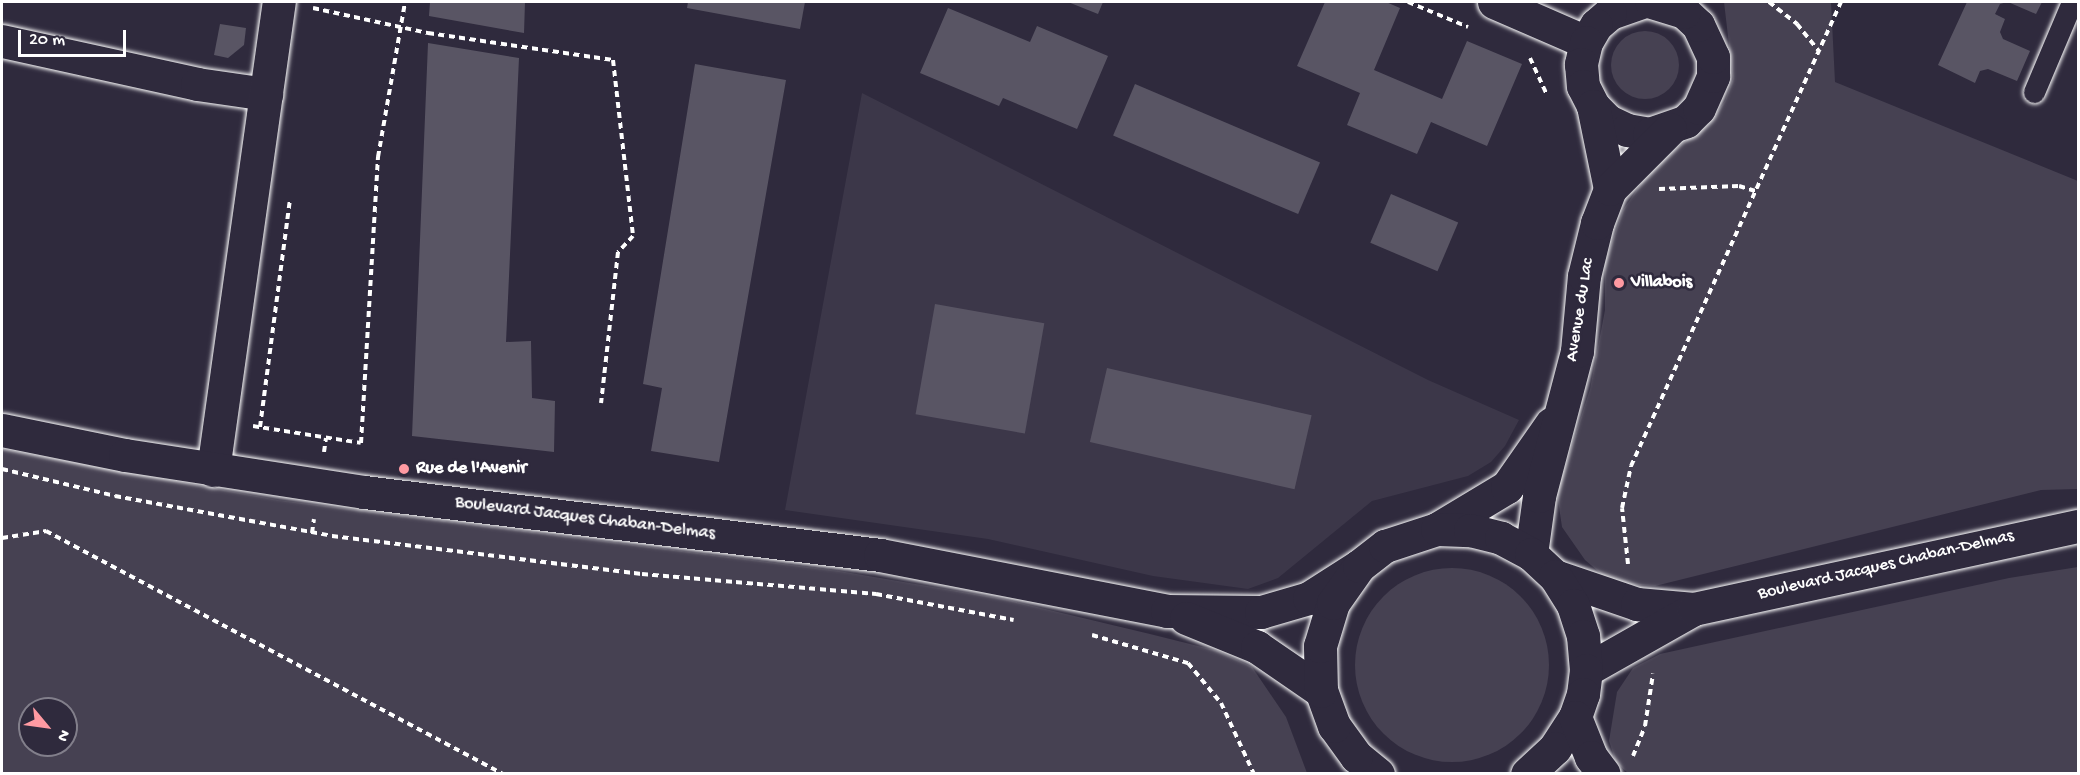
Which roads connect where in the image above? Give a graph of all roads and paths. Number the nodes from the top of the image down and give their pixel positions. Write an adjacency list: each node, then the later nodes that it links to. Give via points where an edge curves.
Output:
1 (279, 2): 10 (path); 18 (main road)
2 (316, 2): 10 (path)
3 (405, 2): 13 (path)
4 (1494, 2): 15 (main road)
5 (1642, 2): 15 (main road, via 1610,13)
6 (1652, 2): 11 (main road)
7 (1769, 2): 16 (path, via 1797,24)
8 (1841, 2): 16 (path)
9 (2072, 2): 17 (lane)
10 (315, 8): 12 (path); 13 (path)
11 (1701, 13): 20 (main road, Avenue du Lac, via 1713,57 1713,76 1699,108)
12 (313, 20)
13 (402, 26): 23 (path, via 613,60 633,236 618,252); 26 (path, via 378,157 361,443)
14 (2, 41): 18 (main road, via 197,84)
15 (1586, 42): 19 (main road, via 1581,64 1583,86)
16 (1819, 51): 37 (path, via 1631,466 1622,508 1630,581)
17 (2034, 92)
18 (266, 94): 25 (main road)
19 (1593, 106): 20 (main road, via 1608,121 1627,130 1649,134); 21 (main road)
20 (1670, 129): 21 (main road, Avenue du Lac)
21 (1610, 189): 24 (main road, Avenue du Lac, via 1584,276 1577,351)
22 (290, 194): 26 (path)
23 (601, 403)
24 (1561, 411): 31 (main road, Avenue du Lac, via 1507,487); 33 (main road, Avenue du Lac, via 1539,496)
25 (219, 420): 26 (path); 29 (main road)
26 (260, 427)
27 (2, 430): 29 (main road, Boulevard Jacques Chaban-Delmas)
28 (2, 469): 38 (path, via 115,496 332,536 642,574 876,594)
29 (213, 470): 36 (main road, Boulevard Jacques Chaban-Delmas, via 880,555)
30 (2079, 526): 37 (main road, Boulevard Jacques Chaban-Delmas)
31 (1437, 529): 33 (main road, via 1470,530 1502,538); 34 (main road, via 1385,546)
32 (2, 538): 44 (path, via 46,531)
33 (1531, 554): 35 (main road)
34 (1359, 566): 36 (main road, Boulevard Jacques Chaban-Delmas, via 1309,598 1261,612); 41 (main road, via 1333,603 1320,646)
35 (1555, 576): 37 (main road); 40 (main road, via 1573,605 1583,636)
36 (1167, 611): 41 (main road, Boulevard Jacques Chaban-Delmas, via 1257,646)
37 (1642, 619): 40 (main road, Boulevard Jacques Chaban-Delmas); 43 (path, via 1654,682 1645,726)
38 (1023, 622)
39 (1079, 632): 45 (path, via 1188,663 1221,703)
40 (1586, 670): 42 (main road)
41 (1321, 691): 46 (main road, via 1334,726 1356,756)
42 (1575, 717): 43 (main road, via 1591,757); 47 (main road, via 1555,748)
43 (1617, 769)
44 (503, 774)
45 (1254, 774)
46 (1378, 774)
47 (1527, 774)

